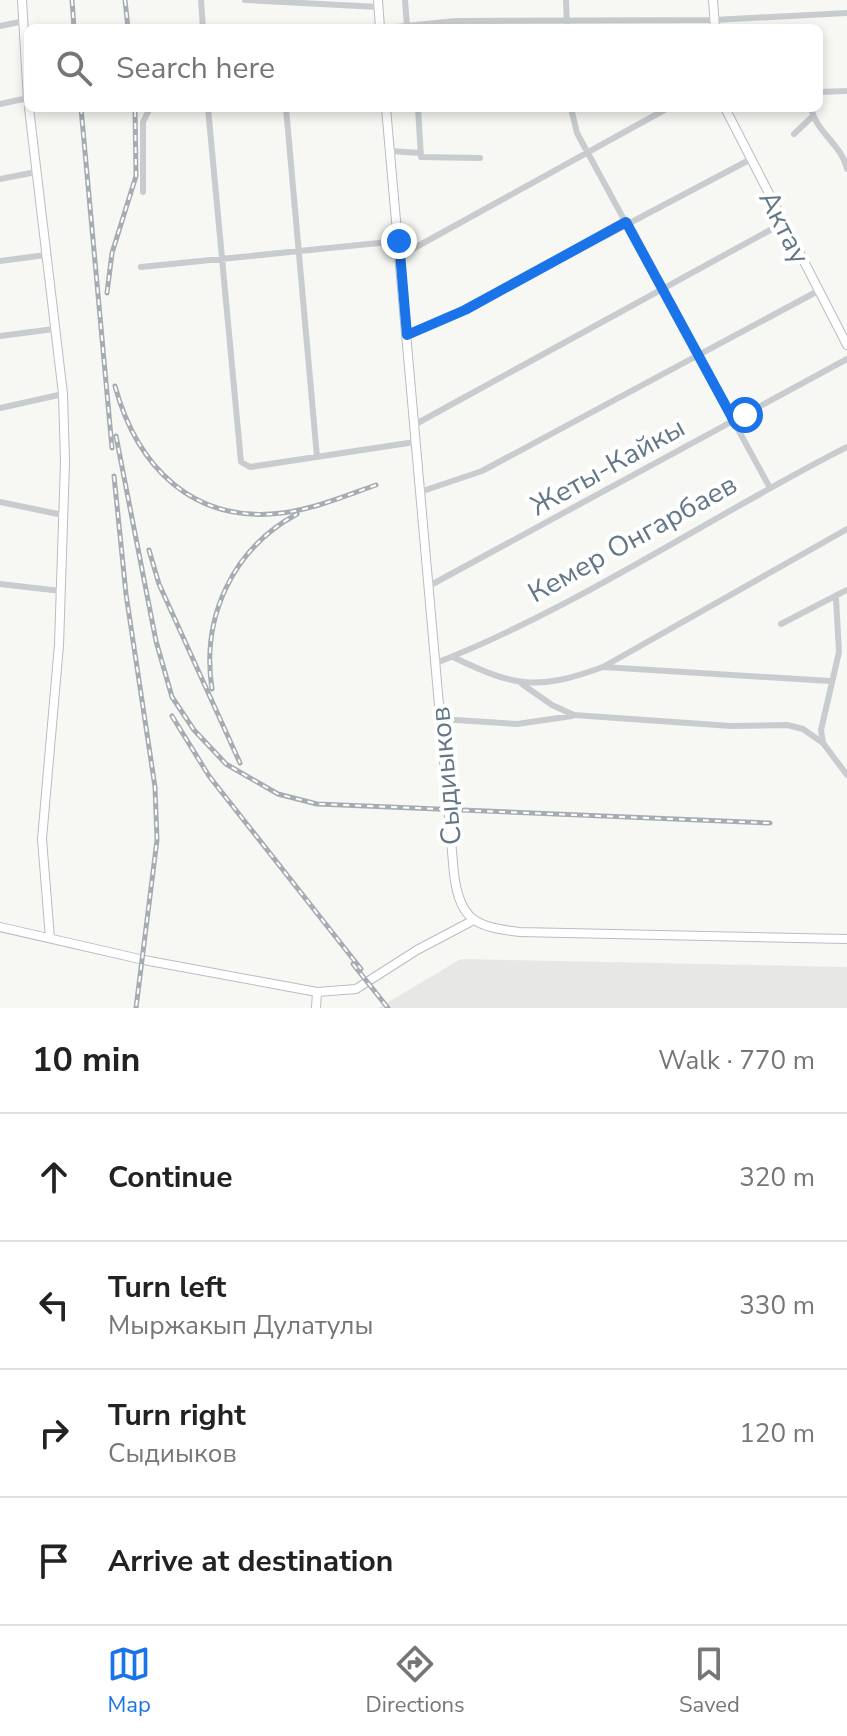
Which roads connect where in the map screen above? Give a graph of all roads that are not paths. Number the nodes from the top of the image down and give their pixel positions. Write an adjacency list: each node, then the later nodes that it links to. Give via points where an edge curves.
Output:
1 (22, 0): 9 (street)
2 (201, 0): 11 (street)
3 (245, 0): 7 (street)
4 (405, 0): 13 (street)
5 (566, 0): 15 (street)
6 (713, 0): 16 (street)
7 (378, 4): 12 (street)
8 (847, 13): 16 (street)
9 (24, 21): 10 (street); 17 (street)
10 (24, 24)
11 (203, 24)
12 (382, 24)
13 (407, 24)
14 (427, 24): 15 (street)
15 (567, 24): 16 (street)
16 (714, 24)
17 (0, 26)
18 (847, 91): 19 (street)
19 (823, 92)
20 (24, 100): 21 (street)
21 (0, 104)
22 (29, 112): 40 (street)
23 (148, 112): 42 (street, via 143,122)
24 (208, 112): 49 (street)
25 (286, 112): 46 (street)
26 (386, 112): 34 (street, Сыдиыков)
27 (418, 112): 35 (street)
28 (572, 112): 36 (street)
29 (661, 112): 36 (street)
30 (727, 112): 38 (street, Актау)
31 (812, 112): 32 (street)
32 (813, 116): 33 (street); 39 (street)
33 (794, 134)
34 (391, 151): 35 (street); 45 (street, Сыдиыков)
35 (420, 153): 37 (street, via 425,159)
36 (589, 154): 43 (street); 48 (street)
37 (480, 158)
38 (751, 159): 43 (street); 44 (street, Актау)
39 (847, 169)
40 (36, 172): 41 (street); 47 (street)
41 (0, 179)
42 (143, 192)
43 (626, 222): 52 (street); 55 (street, via 465,310)
44 (783, 223): 52 (street); 53 (street, Актау)
45 (399, 241): 46 (street); 48 (street, Сыдиыков)
46 (299, 253): 49 (street); 66 (street)
47 (46, 255): 50 (street); 54 (street)
48 (400, 256): 55 (street, Сыдиыков)
49 (222, 260): 51 (street); 66 (street, via 243,464)
50 (0, 261)
51 (141, 267)
52 (661, 288): 58 (street); 63 (street)
53 (818, 291): 57 (street, Актау); 58 (street)
54 (54, 329): 56 (street); 60 (street)
55 (407, 335): 63 (street, Сыдиыков)
56 (0, 336)
57 (847, 345)
58 (697, 355): 62 (street); 68 (street, via 482,471)
59 (847, 359): 62 (street, Жеты-Кайкы)
60 (63, 394): 61 (street); 70 (street)
61 (0, 408)
62 (734, 421): 67 (street); 73 (street, Жеты-Кайкы)
63 (414, 425): 64 (street, Сыдиыков)
64 (415, 442): 66 (street); 68 (street, Сыдиыков)
65 (847, 447): 67 (street, Кемер Онгарбаев)
66 (317, 457)
67 (770, 488): 78 (street, Кемер Онгарбаев)
68 (420, 492): 73 (street, Сыдиыков)
69 (0, 502): 70 (street)
70 (63, 515): 75 (street)
71 (847, 529): 80 (street)
72 (0, 584): 75 (street)
73 (429, 586): 79 (street, Сыдиыков)
74 (847, 590): 76 (street)
75 (61, 591): 89 (street, via 42,839)
76 (836, 599): 77 (street); 81 (street, via 839,652)
77 (781, 624)
78 (453, 657): 79 (street, Кемер Онгарбаев); 82 (street, via 498,679)
79 (436, 663): 84 (street, Сыдиыков)
80 (603, 667): 81 (street); 82 (street, via 544,684)
81 (830, 681): 85 (street)
82 (520, 683): 83 (street)
83 (574, 715): 84 (street, via 517,724); 85 (street, via 787,725)
84 (440, 719): 87 (street, Сыдиыков, via 456,893)
85 (823, 743): 86 (street)
86 (847, 775)
87 (472, 921): 90 (street, via 520,932); 91 (street, via 356,989)
88 (0, 927): 89 (street)
89 (50, 938): 91 (street)
90 (847, 939)
91 (317, 992): 92 (street)
92 (316, 1008)

